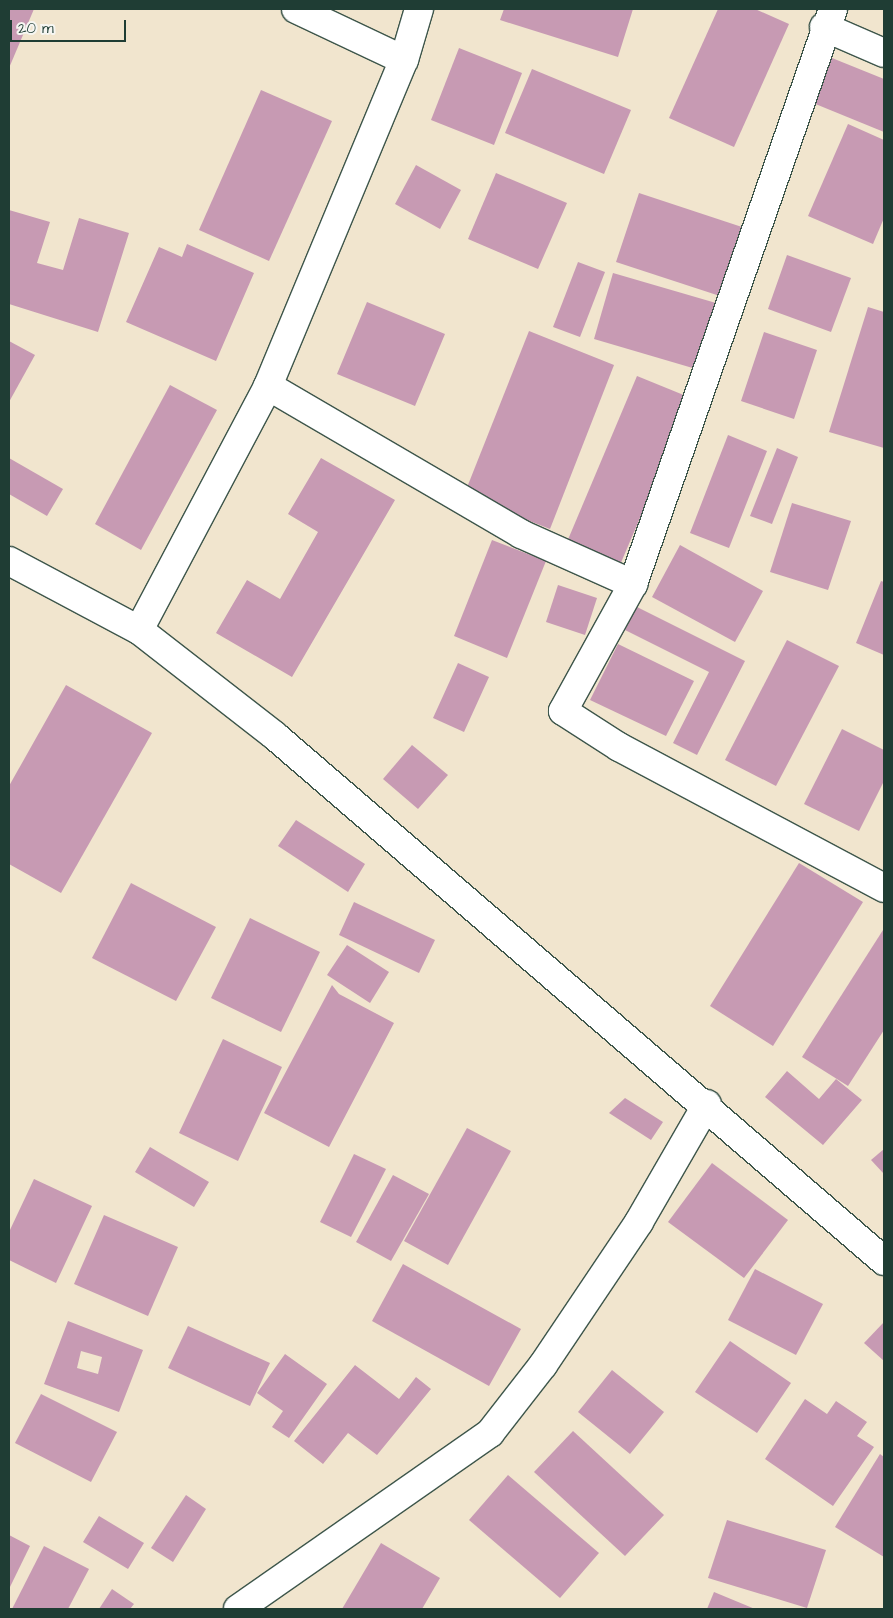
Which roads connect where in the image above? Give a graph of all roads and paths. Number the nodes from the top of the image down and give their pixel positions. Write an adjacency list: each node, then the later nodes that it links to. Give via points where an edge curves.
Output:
1 (296, 9): 5 (street)
2 (419, 9): 5 (street)
3 (829, 18): 4 (street); 8 (street)
4 (884, 53)
5 (404, 60): 6 (street)
6 (268, 386): 8 (street, via 521,534); 9 (street)
7 (9, 561): 9 (street)
8 (633, 584): 10 (street, via 563,711 619,747)
9 (139, 630): 11 (street, via 275,736)
10 (884, 888)
11 (707, 1104): 12 (street); 13 (street, via 633,1230 543,1365 490,1433)
12 (884, 1261)
13 (238, 1609)

